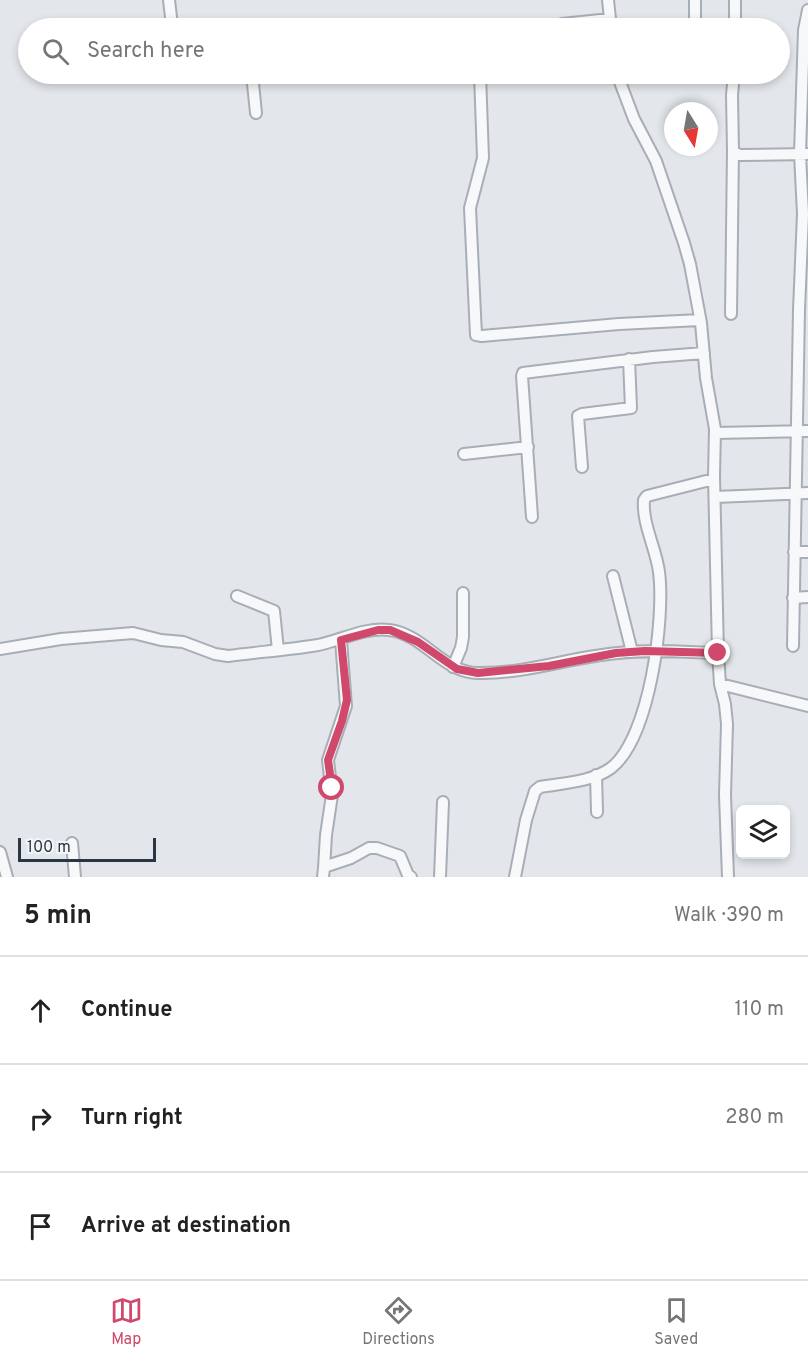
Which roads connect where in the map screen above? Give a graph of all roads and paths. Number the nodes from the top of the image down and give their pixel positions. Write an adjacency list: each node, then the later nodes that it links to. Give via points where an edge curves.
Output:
1 (169, 0): 6 (street)
2 (608, 0): 7 (street)
3 (695, 0): 8 (street)
4 (735, 0): 9 (street)
5 (808, 10): 16 (street, via 804,30)
6 (171, 18)
7 (610, 18)
8 (695, 18)
9 (735, 18)
10 (253, 84): 14 (street)
11 (480, 84): 18 (street, via 483,158 470,208 476,335)
12 (621, 84): 18 (street, via 656,161 684,243)
13 (733, 84): 15 (street)
14 (256, 113)
15 (733, 151): 16 (street, via 739,155); 17 (street)
16 (804, 154): 19 (street)
17 (731, 314)
18 (700, 320): 20 (street)
19 (803, 320): 22 (street)
20 (704, 353): 21 (street); 23 (street)
21 (629, 359): 24 (street, via 523,372); 26 (street, via 631,408 578,416)
22 (803, 431): 23 (street); 28 (street)
23 (715, 433): 27 (street)
24 (528, 447): 25 (street); 31 (street)
25 (464, 454)
26 (582, 466)
27 (714, 479): 30 (street); 43 (street, via 644,500 660,576)
28 (796, 493): 29 (street); 30 (street); 32 (street)
29 (808, 493)
30 (715, 496): 45 (street)
31 (532, 517)
32 (794, 552): 33 (street); 38 (street)
33 (808, 552)
34 (613, 576): 44 (street)
35 (463, 593): 46 (street, via 462,646)
36 (237, 596): 42 (street, via 274,611)
37 (808, 597): 38 (street)
38 (793, 598): 40 (street)
39 (341, 640): 42 (street); 46 (street, via 390,630 418,642); 54 (street, via 346,706 328,760 332,795)
40 (793, 646)
41 (0, 649): 42 (street, via 132,633 183,642 220,656)
42 (278, 650)
43 (656, 651): 44 (street); 45 (street); 49 (street, via 634,737 614,766)
44 (632, 652): 46 (street, via 491,672 466,672)
45 (718, 653): 47 (street)
46 (453, 667)
47 (720, 684): 48 (street); 60 (street, via 727,724)
48 (808, 706)
49 (596, 776): 51 (street); 59 (street, via 535,791)
50 (443, 802): 58 (street)
51 (597, 812)
52 (72, 843): 56 (street)
53 (0, 852): 55 (street)
54 (324, 873): 57 (street, via 374,848 400,856)
55 (7, 877)
56 (75, 877)
57 (411, 877)
58 (440, 877)
59 (515, 877)
60 (728, 877)

